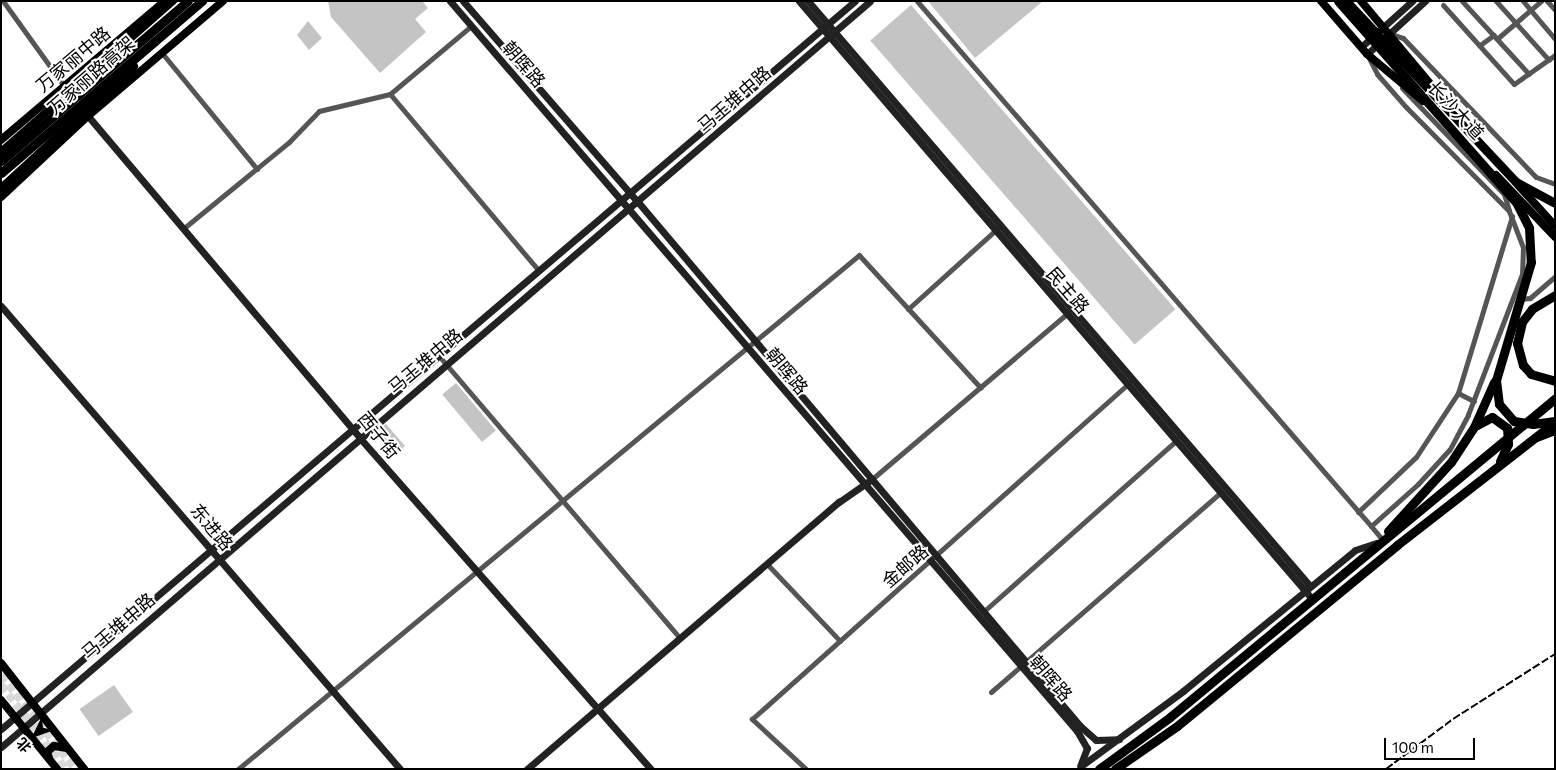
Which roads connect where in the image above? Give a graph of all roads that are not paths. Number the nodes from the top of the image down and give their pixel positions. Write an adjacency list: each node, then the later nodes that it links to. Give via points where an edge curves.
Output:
1 (3, 1): 44 (street)
2 (165, 1): 44 (main road, 万家丽中路)
3 (172, 1): 50 (main road)
4 (188, 1): 51 (highway, 万家丽路高架)
5 (202, 1): 35 (highway, 万家丽路高架)
6 (223, 1): 38 (main road)
7 (450, 1): 29 (street, 朝晖路)
8 (463, 1): 58 (street, 朝晖路)
9 (798, 1): 30 (street, 民主路)
10 (808, 1): 30 (street, 民主路)
11 (855, 1): 30 (street, 马王堆中路)
12 (870, 1): 32 (street, 马王堆中路)
13 (917, 1): 100 (street)
14 (1321, 1): 37 (main road)
15 (1338, 1): 43 (highway, 长沙大道)
16 (1346, 1): 43 (highway, 长沙大道)
17 (1361, 1): 31 (main road)
18 (1412, 1): 31 (street)
19 (1425, 1): 31 (street)
20 (1462, 1): 33 (street)
21 (1496, 1): 28 (street)
22 (1523, 1): 26 (street)
23 (1541, 1): 26 (street)
24 (1547, 1): 27 (street)
25 (1443, 5): 36 (street)
26 (1530, 10): 28 (street); 34 (street)
27 (1555, 10)
28 (1517, 24): 33 (street); 40 (street)
29 (471, 26): 45 (street); 60 (street, 朝晖路)
30 (825, 27): 32 (street, 民主路); 58 (street, 马王堆中路)
31 (1386, 30): 37 (street); 49 (main road); 56 (street, via 1403,38 1536,177)
32 (832, 34): 62 (street, 马王堆中路); 68 (street, 民主路); 109 (street, 民主路)
33 (1496, 36): 36 (street); 41 (street)
34 (1555, 39)
35 (152, 44): 54 (highway, 万家丽路高架); 57 (highway, via 116,86)
36 (1480, 45): 41 (street, via 1514,84)
37 (1364, 51): 42 (main road); 65 (street, via 1377,74 1406,107)
38 (162, 53): 47 (main road); 53 (street)
39 (1555, 55): 40 (street)
40 (1549, 60): 41 (street)
41 (1528, 74)
42 (1392, 76): 46 (main road); 52 (street)
43 (1410, 78): 46 (highway, 长沙大道); 49 (highway, 长沙大道)
44 (64, 86): 48 (main road, 万家丽中路)
45 (390, 94): 53 (street, via 319,111); 70 (street)
46 (1433, 110): 52 (highway, 长沙大道)
47 (88, 116): 59 (main road); 67 (street, 西子街)
48 (1, 140)
49 (1481, 145): 55 (highway, 长沙大道)
50 (1, 152)
51 (1, 161)
52 (1477, 161): 61 (highway, 长沙大道); 65 (street, via 1504,194)
53 (257, 169): 67 (street)
54 (1, 173)
55 (1516, 182): 63 (highway, 长沙大道); 66 (main road)
56 (1555, 184)
57 (1, 188)
58 (630, 194): 60 (street, 马王堆中路); 62 (street, 朝晖路)
59 (1, 197)
60 (622, 200): 64 (street, 朝晖路); 70 (street, 马王堆中路)
61 (1519, 200): 69 (main road); 81 (highway, 长沙大道, via 1528,228 1532,262)
62 (638, 202): 64 (street, 马王堆中路); 77 (street, 朝晖路)
63 (1555, 203)
64 (629, 209): 78 (street, 朝晖路); 80 (street, 马王堆中路)
65 (1510, 213): 73 (street, via 1523,247 1522,274); 85 (street)
66 (1555, 226)
67 (184, 228): 90 (street, 西子街)
68 (997, 229): 75 (street); 76 (street, 民主路)
69 (1555, 237)
70 (539, 271): 79 (street, 马王堆中路)
71 (1555, 276): 73 (street, via 1530,298)
72 (1555, 295): 82 (highway, via 1532,310 1522,322 1517,343 1523,365 1531,374)
73 (1512, 300): 87 (street)
74 (1, 306): 104 (street, 东进路)
75 (908, 309): 77 (street, via 858,255); 84 (street)
76 (1068, 313): 83 (street, 民主路); 84 (street)
77 (754, 342): 78 (street); 96 (street, 朝晖路)
78 (748, 348): 97 (street, 朝晖路); 99 (street)
79 (439, 356): 80 (street); 90 (street, 马王堆中路)
80 (445, 364): 92 (street, 马王堆中路); 99 (street)
81 (1496, 380): 88 (highway, via 1499,404 1514,421 1533,424); 89 (highway, 长沙大道)
82 (1555, 380)
83 (1129, 383): 93 (street, 民主路); 106 (street, 金邮路)
84 (981, 388): 96 (street)
85 (1458, 393): 87 (street); 100 (street, via 1416,457)
86 (1555, 398): 101 (highway)
87 (1474, 401): 102 (street, via 1449,450 1418,484)
88 (1555, 422): 94 (highway)
89 (1474, 427): 95 (highway, via 1492,418 1507,428 1506,452); 101 (highway, 长沙大道, via 1451,462)
90 (355, 428): 92 (street, 西子街); 104 (street, 马王堆中路)
91 (1555, 431): 94 (main road)
92 (359, 437): 105 (street, 马王堆中路); 108 (street, 西子街)
93 (1177, 440): 98 (street, 民主路); 111 (street)
94 (1531, 441): 95 (highway)
95 (1495, 467): 138 (highway, via 1176,726)
96 (872, 479): 97 (street); 106 (street, 朝晖路)
97 (863, 484): 106 (street, 朝晖路); 107 (street)
98 (1221, 492): 109 (street, 民主路); 115 (street)
99 (564, 500): 108 (street); 112 (street)
100 (1358, 512): 102 (street)
101 (1398, 523): 103 (highway)
102 (1371, 526): 103 (street)
103 (1379, 541): 109 (street, via 1355,550); 110 (highway)
104 (212, 549): 105 (street, 东进路); 119 (street, 马王堆中路)
105 (218, 558): 116 (street, 东进路); 121 (street, 马王堆中路)
106 (934, 559): 111 (street, 朝晖路); 113 (street, 金邮路); 115 (street, 朝晖路)
107 (767, 564): 112 (street); 113 (street)
108 (479, 573): 116 (street); 120 (street, 西子街)
109 (1307, 588): 110 (street, 民主路); 125 (street)
110 (1313, 600): 137 (highway, via 1170,717)
111 (983, 612): 115 (street, 朝晖路)
112 (680, 638): 120 (street)
113 (840, 641): 136 (street, 金邮路, via 752,719)
114 (1, 663): 119 (main road)
115 (1025, 666): 117 (street); 125 (street, 朝晖路, via 1096,740); 129 (street, 朝晖路, via 1087,748)
116 (331, 690): 132 (street); 133 (street, 东进路)
117 (991, 692)
118 (1, 700): 122 (main road)
119 (32, 702): 121 (main road); 122 (street, 马王堆中路)
120 (598, 708): 134 (street); 135 (street, 西子街)
121 (41, 713): 123 (street, 马王堆中路); 127 (main road)
122 (15, 717): 123 (main road); 124 (street, 马王堆中路)
123 (24, 728): 126 (street, 马王堆中路); 128 (main road)
124 (1, 729)
125 (1119, 739): 129 (street)
126 (1, 747)
127 (68, 749): 128 (main road, via 54,746 47,752); 131 (main road)
128 (49, 759): 130 (main road)
129 (1078, 767)
130 (57, 769)
131 (84, 769)
132 (238, 769)
133 (400, 769)
134 (527, 769)
135 (651, 769)
136 (806, 769)
137 (1099, 769)
138 (1115, 769)

